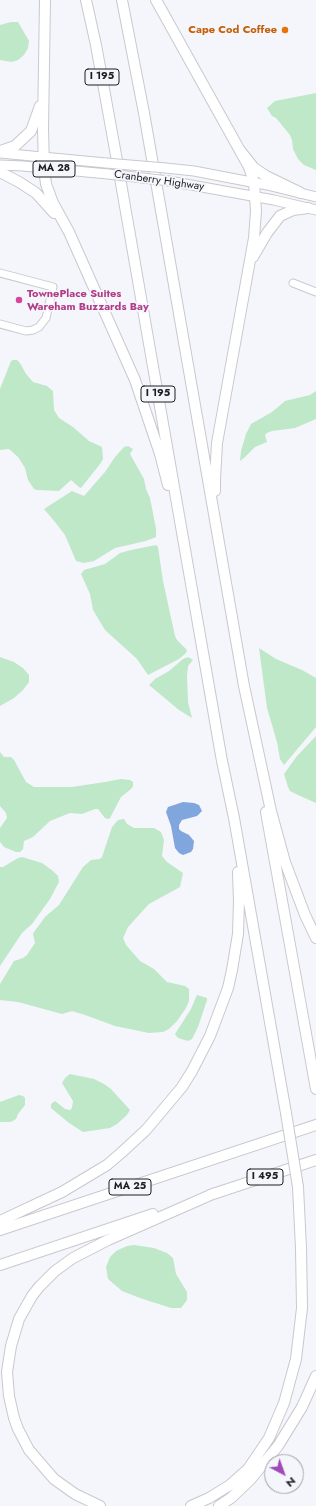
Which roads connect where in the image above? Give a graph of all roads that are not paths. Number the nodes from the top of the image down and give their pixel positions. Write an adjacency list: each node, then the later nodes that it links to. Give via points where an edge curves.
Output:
1 (45, 0): 5 (highway)
2 (86, 0): 23 (highway, I 195)
3 (122, 0): 22 (highway, I 195)
4 (156, 0): 6 (highway)
5 (43, 92): 7 (highway, via 31,131 15,146); 8 (highway)
6 (239, 149): 11 (highway); 12 (highway, via 254,168)
7 (0, 152): 8 (main road, Cranberry Highway / MA 28)
8 (44, 163): 9 (main road, Cranberry Highway / MA 28); 11 (main road, Cranberry Highway / MA 28, bridge, via 106,163 166,168); 13 (main road, Cranberry Highway / MA 28, bridge, via 169,181); 16 (highway, via 46,184)
9 (0, 165)
10 (0, 172): 16 (highway, via 36,193)
11 (254, 182): 12 (main road, Cranberry Highway / MA 28); 13 (highway)
12 (301, 193): 14 (main road, Cranberry Highway / MA 28)
13 (256, 197): 15 (main road, Cranberry Highway / MA 28); 17 (highway, via 254,238)
14 (316, 197)
15 (312, 209): 17 (highway, via 293,210 280,216)
16 (69, 232): 23 (highway, via 136,380 160,454)
17 (249, 264): 22 (highway, via 217,443 215,479)
18 (0, 273): 21 (street, via 53,287 46,318 39,327 26,330)
19 (293, 283): 20 (street)
20 (316, 292)
21 (0, 324)
22 (218, 537): 25 (highway, I 195)
23 (186, 557): 24 (highway, I 195)
24 (222, 761): 31 (highway, via 240,901 235,952 228,988 202,1054 170,1102 146,1130 121,1153 68,1189); 36 (highway, bridge, via 298,1188 302,1308 296,1359 284,1403 269,1438 248,1469 230,1485)
25 (260, 763): 26 (highway, via 286,862); 27 (highway, via 265,811)
26 (316, 938)
27 (316, 1089)
28 (316, 1125): 32 (highway, MA 25)
29 (316, 1160): 30 (highway, I 495)
30 (214, 1193): 33 (highway); 35 (highway, via 108,1240 64,1264 47,1278 32,1296 15,1332 8,1359 7,1384 14,1418 23,1440 37,1461 54,1479 75,1494)
31 (0, 1221)
32 (0, 1230)
33 (0, 1265)
34 (316, 1376): 37 (highway, via 295,1420 270,1457 250,1480)
35 (100, 1506)
36 (191, 1506)
37 (220, 1506)

